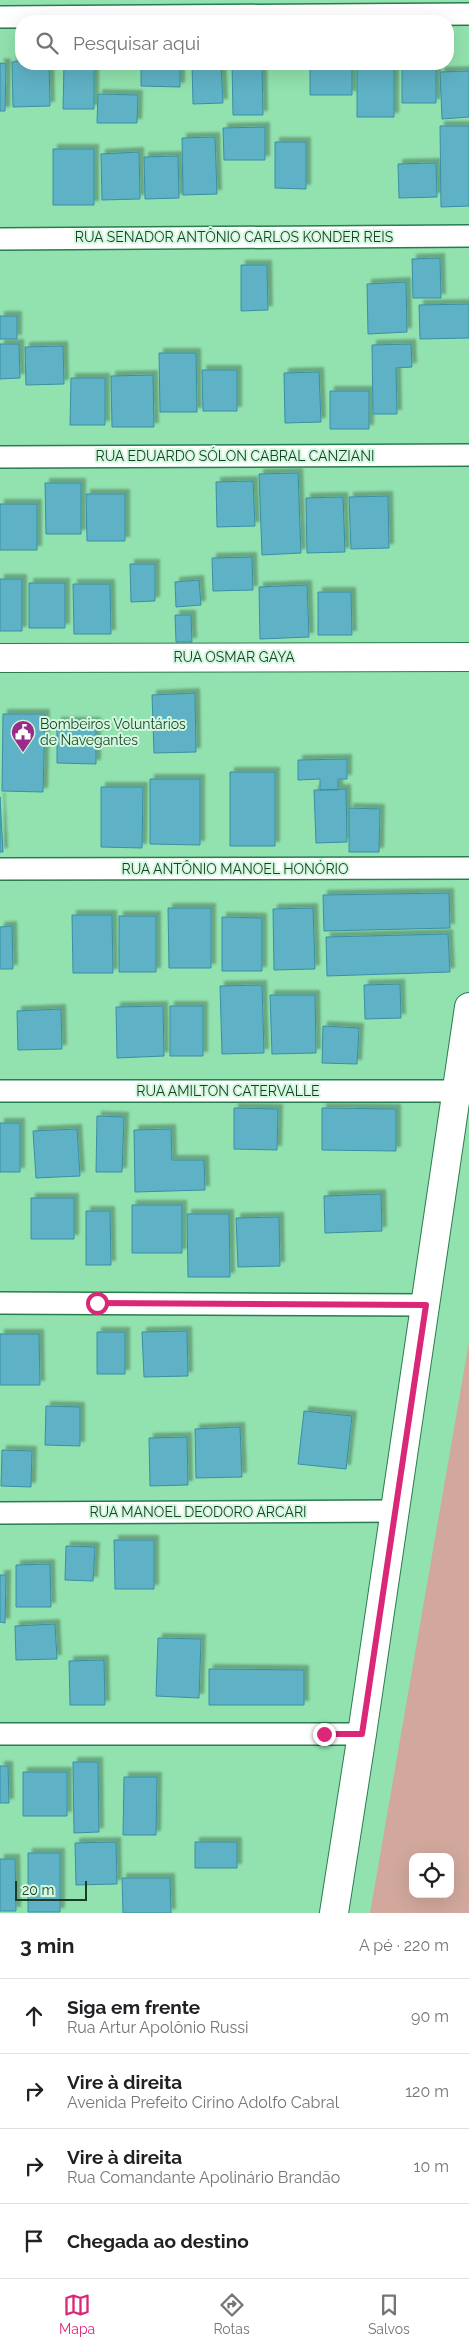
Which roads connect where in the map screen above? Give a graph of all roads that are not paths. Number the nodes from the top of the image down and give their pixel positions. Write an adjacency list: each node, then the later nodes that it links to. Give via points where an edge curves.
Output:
1 (469, 14): 2 (street)
2 (313, 15)
3 (0, 17): 4 (street)
4 (15, 17)
5 (469, 236): 6 (street, RUA SENADOR ANTÔNIO CARLOS KONDER REIS)
6 (0, 239)
7 (469, 455): 8 (street, RUA EDUARDO SÓLON CABRAL CANZIANI)
8 (0, 457)
9 (469, 657): 10 (main road, RUA OSMAR GAYA)
10 (0, 658)
11 (469, 868): 12 (street, RUA ANTÔNIO MANOEL HONÓRIO)
12 (0, 869)
13 (469, 1007): 15 (main road)
14 (0, 1091): 15 (street, RUA AMILTON CATERVALLE)
15 (457, 1091): 17 (main road)
16 (0, 1303): 17 (street)
17 (426, 1305): 18 (main road)
18 (396, 1511): 19 (street, RUA MANOEL DEODORO ARCARI); 21 (main road)
19 (0, 1513)
20 (0, 1734): 21 (street)
21 (362, 1734): 22 (main road)
22 (334, 1913)

